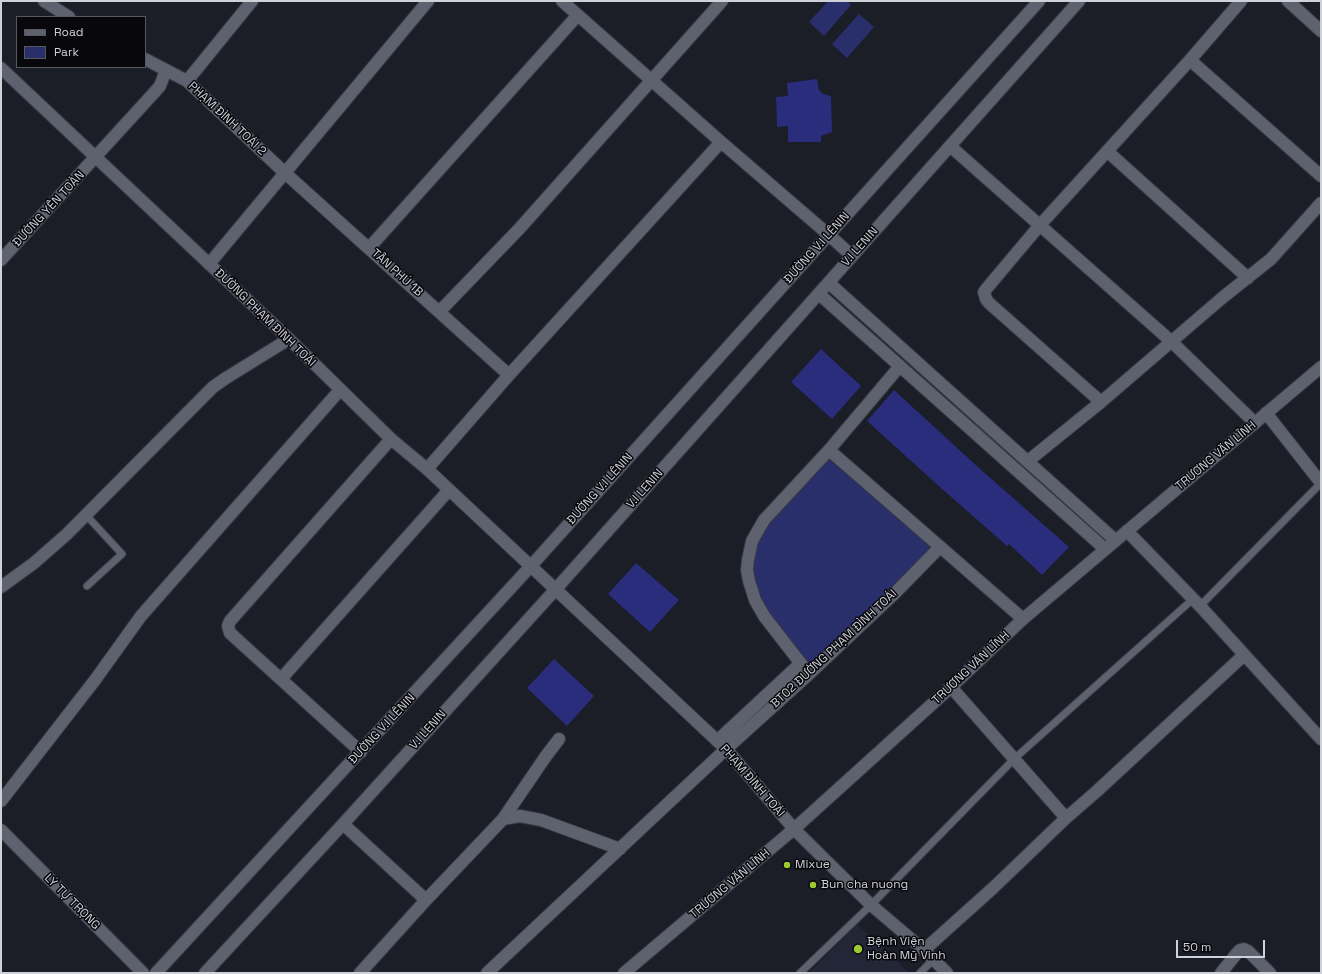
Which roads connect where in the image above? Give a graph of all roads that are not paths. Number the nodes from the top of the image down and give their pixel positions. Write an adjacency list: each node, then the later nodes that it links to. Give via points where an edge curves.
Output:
1 (44, 1): 10 (street)
2 (252, 1): 18 (street)
3 (562, 1): 11 (street)
4 (722, 1): 17 (street)
5 (1039, 1): 27 (street, ĐƯỜNG V.I LÊNIN)
6 (1079, 1): 20 (street, V.I LENIN)
7 (1241, 1): 14 (street)
8 (1288, 1): 12 (street)
9 (421, 3): 23 (street)
10 (67, 16)
11 (577, 16): 17 (street); 28 (street)
12 (1321, 31)
13 (146, 60): 16 (street, PHẠM ĐÌNH TOÁI 2)
14 (1190, 60): 21 (street); 24 (street)
15 (1, 68): 22 (street, ĐƯỜNG PHẠM ĐÌNH TOÁI)
16 (166, 70): 18 (street, PHẠM ĐÌNH TOÁI 2); 22 (street, ĐƯỜNG YÊN TOÀN, via 160,86)
17 (651, 79): 19 (street); 35 (street, via 520,228)
18 (187, 81): 23 (street, PHẠM ĐÌNH TOÁI 2)
19 (721, 142): 27 (street); 40 (street)
20 (950, 146): 26 (street); 29 (street, V.I LENIN)
21 (1107, 151): 26 (street); 32 (street)
22 (96, 157): 30 (street, ĐƯỜNG YÊN TOÀN); 31 (street, ĐƯỜNG PHẠM ĐÌNH TOÁI)
23 (284, 172): 28 (street, TÂN PHÚ 1B); 31 (street)
24 (1321, 176)
25 (1321, 203): 32 (street, via 1271,259)
26 (1040, 226): 37 (street); 42 (street, via 984,292 986,299)
27 (829, 235): 29 (street); 56 (street, ĐƯỜNG V.I LÊNIN)
28 (369, 248): 35 (street, TÂN PHÚ 1B)
29 (852, 256): 33 (street, V.I LENIN)
30 (1, 260)
31 (209, 264): 36 (street, ĐƯỜNG PHẠM ĐÌNH TOÁI)
32 (1248, 278): 37 (street)
33 (829, 283): 34 (street, V.I LENIN); 47 (street)
34 (818, 294): 38 (street); 59 (street, V.I LENIN)
35 (440, 311): 40 (street, TÂN PHÚ 1B)
36 (289, 340): 41 (street, ĐƯỜNG PHẠM ĐÌNH TOÁI); 51 (street, via 212,387)
37 (1172, 342): 42 (street); 44 (street)
38 (900, 366): 46 (street); 55 (street)
39 (1321, 367): 43 (street, TRƯƠNG VĂN LĨNH)
40 (509, 375): 48 (street)
41 (340, 390): 45 (street, ĐƯỜNG PHẠM ĐÌNH TOÁI); 72 (street, via 141,616)
42 (1101, 402): 47 (street)
43 (1266, 413): 44 (street, TRƯƠNG VĂN LĨNH); 49 (street)
44 (1255, 423): 52 (street, TRƯƠNG VĂN LĨNH)
45 (391, 439): 48 (street, ĐƯỜNG PHẠM ĐÌNH TOÁI); 65 (street, via 229,623 230,633)
46 (829, 450): 54 (street); 63 (street, via 764,520 752,541 748,560 749,581 755,600 764,616)
47 (1028, 461): 53 (street)
48 (427, 469): 50 (street, ĐƯỜNG PHẠM ĐÌNH TOÁI)
49 (1321, 483): 60 (lane)
50 (449, 490): 56 (street, ĐƯỜNG PHẠM ĐÌNH TOÁI); 65 (street)
51 (86, 515): 57 (lane, via 122,554); 58 (street, via 48,551)
52 (1127, 531): 53 (street, TRƯƠNG VĂN LĨNH); 60 (street)
53 (1115, 540): 55 (street, TRƯƠNG VĂN LĨNH)
54 (940, 547): 61 (street); 64 (street, BT02 ĐƯỜNG PHẠM ĐÌNH TOÁI)
55 (1105, 549): 61 (street, TRƯƠNG VĂN LĨNH)
56 (530, 567): 59 (street, PHẠM ĐÌNH TOÁI); 70 (street, ĐƯỜNG V.I LÊNIN)
57 (86, 586)
58 (1, 587)
59 (555, 590): 69 (street, PHẠM ĐÌNH TOÁI); 75 (street, V.I LENIN)
60 (1197, 602): 62 (street); 71 (lane)
61 (1023, 619): 66 (street, TRƯƠNG VĂN LĨNH)
62 (1244, 655): 68 (street); 73 (street)
63 (801, 663): 64 (street); 69 (street, BT02 ĐƯỜNG PHẠM ĐÌNH TOÁI)
64 (809, 674): 69 (street, BT02 ĐƯỜNG PHẠM ĐÌNH TOÁI)
65 (281, 679): 70 (street)
66 (950, 687): 71 (street); 76 (street, TRƯƠNG VĂN LĨNH)
67 (559, 739): 74 (street)
68 (1321, 739)
69 (722, 745): 76 (street, PHẠM ĐÌNH TOÁI); 78 (street)
70 (361, 752): 84 (street, ĐƯỜNG V.I LÊNIN)
71 (1014, 759): 73 (street); 80 (lane)
72 (1, 801)
73 (1066, 818): 81 (street, via 994,888)
74 (503, 819): 78 (street, via 520,816 541,820); 79 (street)
75 (343, 824): 79 (street); 85 (street, V.I LENIN)
76 (794, 829): 80 (street, PHẠM ĐÌNH TOÁI); 88 (street, TRƯƠNG VĂN LĨNH)
77 (1, 830): 83 (street, LÝ TỰ TRỌNG)
78 (620, 849): 87 (street)
79 (426, 900): 86 (street)
80 (871, 905): 81 (street, PHẠM ĐÌNH TOÁI); 89 (lane)
81 (924, 950): 82 (street, PHẠM ĐÌNH TOÁI)
82 (934, 960): 90 (lane); 91 (street, PHẠM ĐÌNH TOÁI)
83 (143, 973)
84 (156, 973)
85 (205, 973)
86 (360, 973)
87 (487, 973)
88 (624, 973)
89 (800, 973)
90 (920, 973)
91 (947, 973)
92 (1221, 973): 93 (street, via 1237,953 1244,949)
93 (1270, 973)

